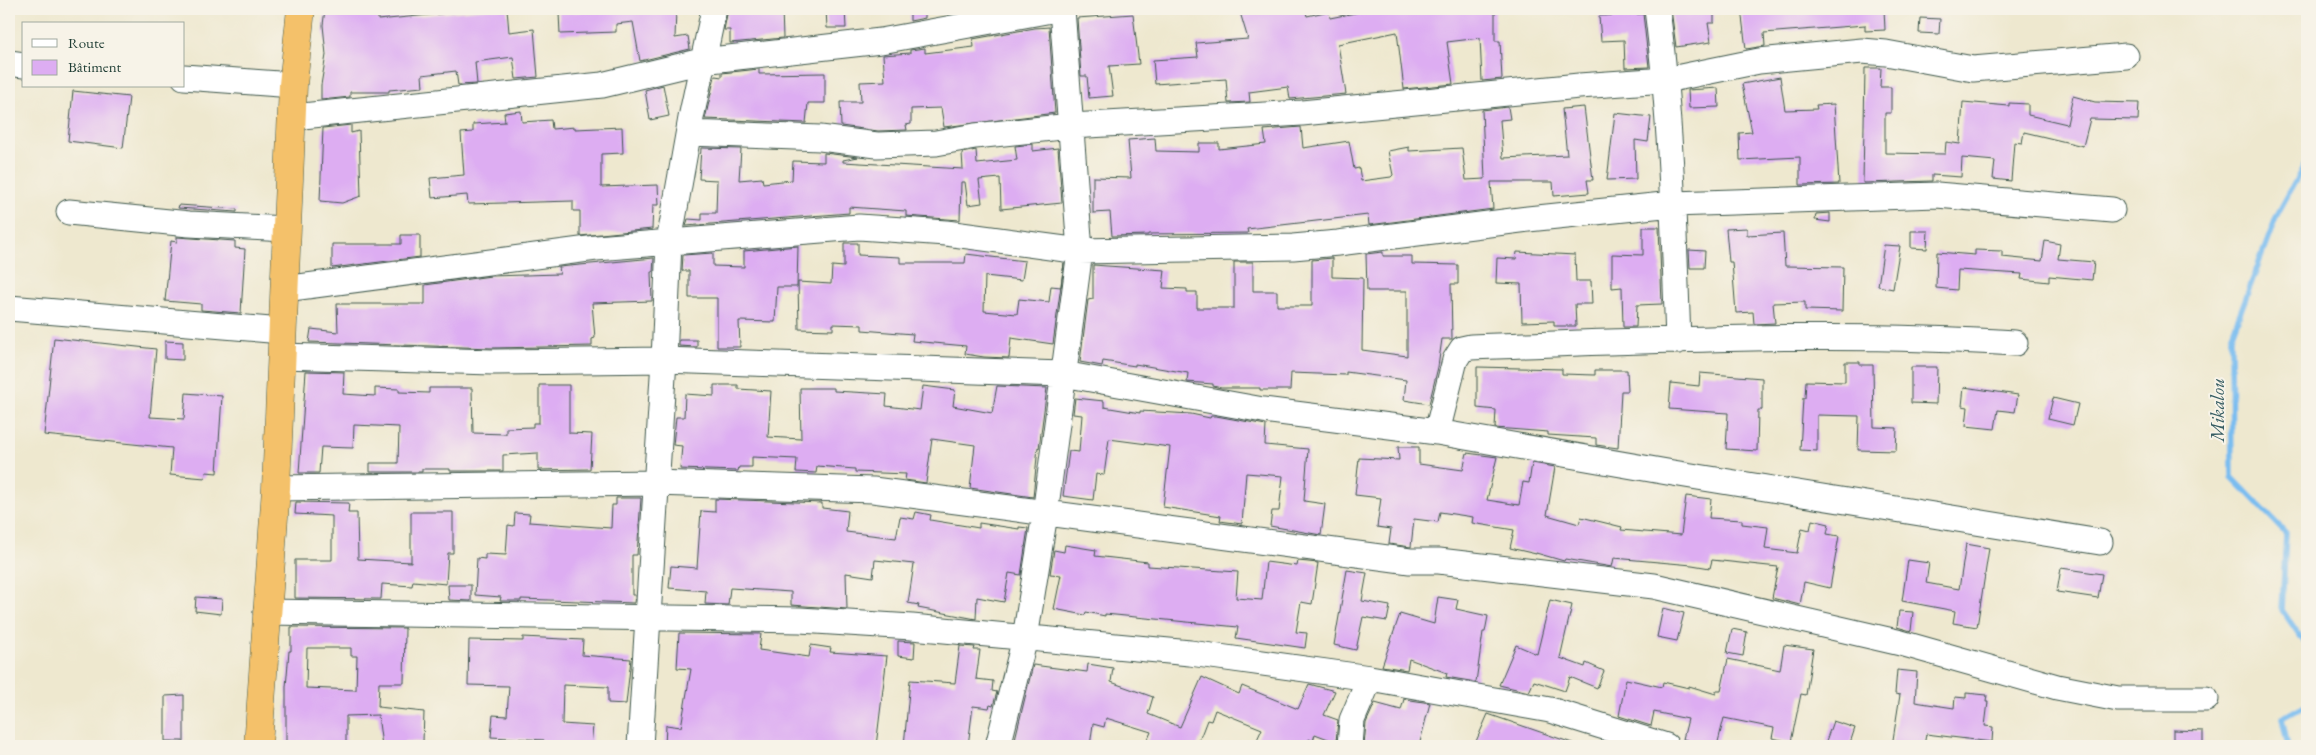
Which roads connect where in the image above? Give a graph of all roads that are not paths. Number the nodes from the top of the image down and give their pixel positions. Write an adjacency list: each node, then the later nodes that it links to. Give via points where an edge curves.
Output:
1 (301, 9): 12 (highway)
2 (714, 9): 7 (street)
3 (1057, 9): 7 (street, via 881,41)
4 (1062, 9): 14 (street)
5 (1656, 9): 11 (street)
6 (2126, 56): 11 (street, via 1973,69 1862,51 1759,62)
7 (702, 61): 13 (street, via 602,85); 15 (street)
8 (9, 63): 9 (street)
9 (22, 64)
10 (185, 77): 12 (street)
11 (1666, 80): 14 (street, via 1302,113); 16 (street)
12 (293, 85): 13 (highway)
13 (293, 117): 19 (highway)
14 (1071, 126): 15 (street, via 936,143 877,145 820,138); 21 (street)
15 (689, 133): 20 (street)
16 (1674, 204): 17 (street, via 1937,194); 21 (street, via 1338,244); 24 (street)
17 (2112, 210)
18 (69, 212): 19 (street, via 189,224)
19 (286, 229): 22 (highway)
20 (669, 242): 21 (street, via 859,227 946,233); 22 (street, via 596,248); 27 (street)
21 (1080, 251): 28 (street)
22 (284, 290): 25 (highway)
23 (9, 308): 25 (street)
24 (1678, 341): 26 (street, via 1937,338); 29 (street, via 1462,349 1455,360)
25 (282, 343): 27 (street, via 493,362); 31 (highway)
26 (2015, 343)
27 (664, 360): 28 (street); 30 (street)
28 (1063, 374): 29 (street, via 1263,410); 32 (street)
29 (1437, 432): 33 (street)
30 (655, 483): 31 (street); 32 (street, via 873,490); 35 (street)
31 (276, 488): 34 (highway)
32 (1045, 514): 36 (street); 38 (street, via 1410,561 1438,561 1654,586 1901,643 2057,687 2118,699)
33 (2100, 542)
34 (266, 612): 35 (street); 39 (highway)
35 (648, 617): 36 (street, via 800,620); 40 (street)
36 (1025, 638): 37 (street, via 1190,653); 41 (street)
37 (1370, 678): 42 (street, via 1352,720); 43 (street, via 1550,710)
38 (2206, 699)
39 (258, 746)
40 (640, 746)
41 (998, 746)
42 (1350, 746)
43 (1666, 746)

